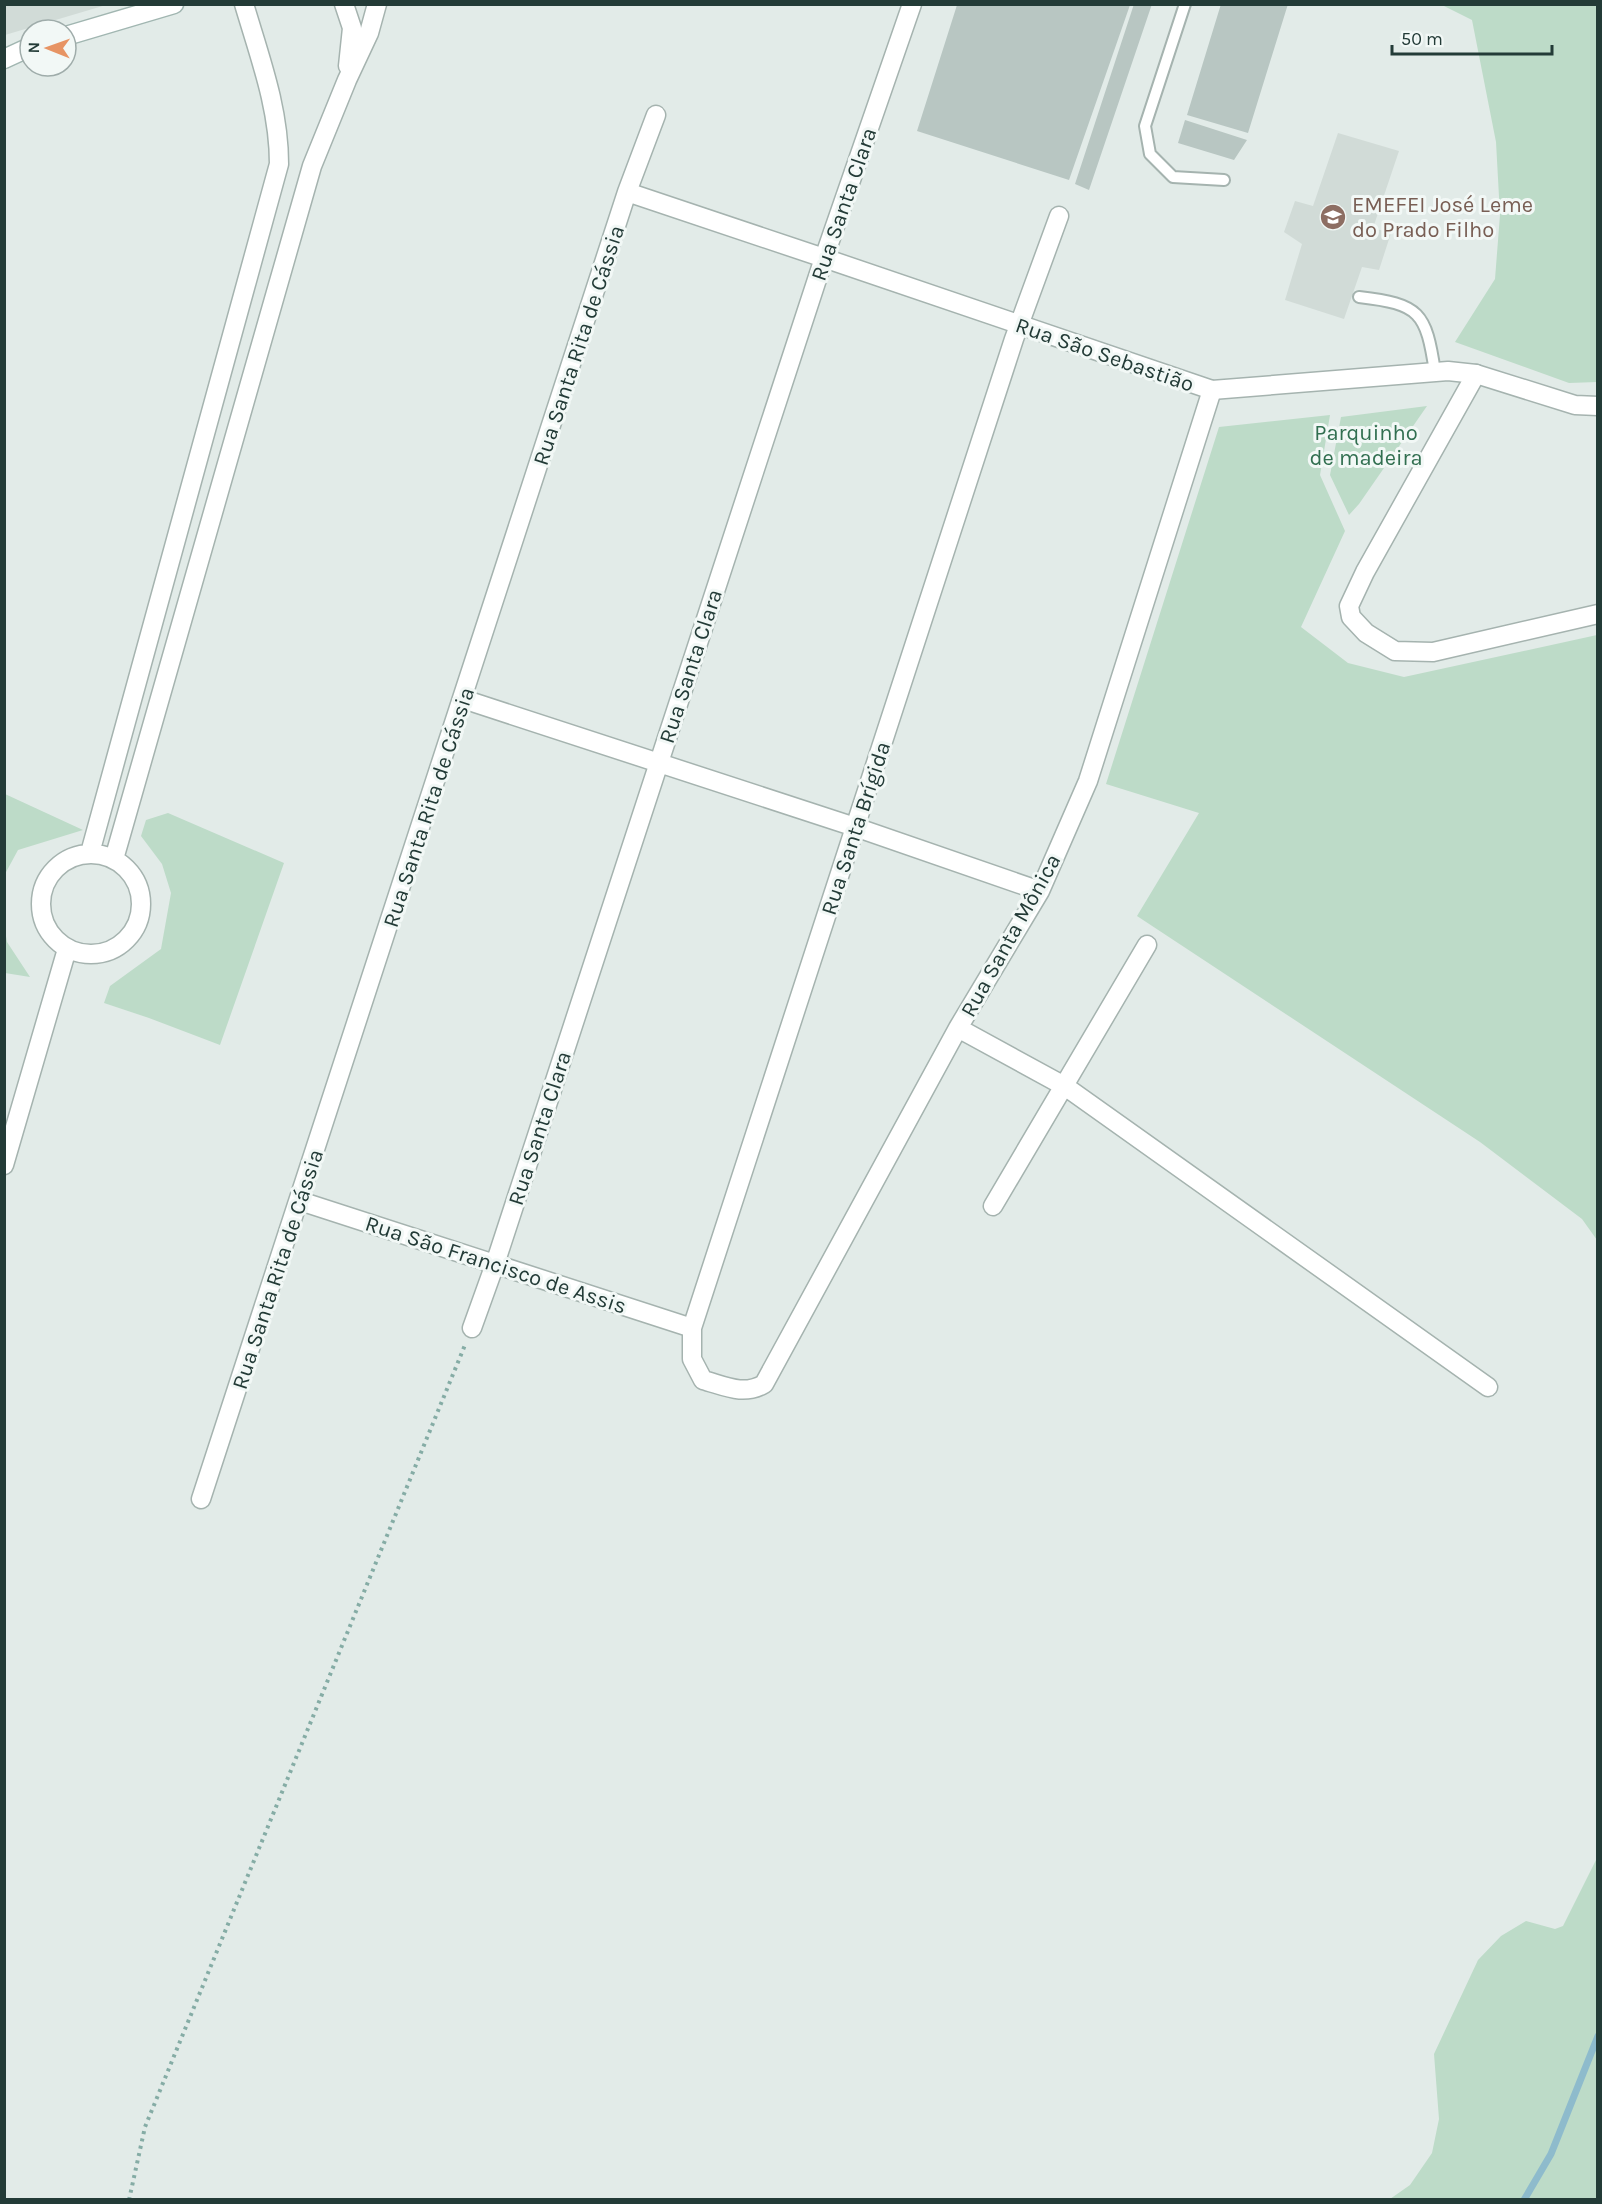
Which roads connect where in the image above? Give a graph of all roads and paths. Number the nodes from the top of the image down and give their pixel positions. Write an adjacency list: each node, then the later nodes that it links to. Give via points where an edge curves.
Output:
1 (174, 4): 7 (street)
2 (244, 4): 27 (street, via 273,103 279,164)
3 (344, 4): 11 (street, via 352,28)
4 (377, 4): 11 (street, via 369,33)
5 (912, 4): 16 (street, Rua Santa Clara)
6 (1185, 4): 13 (lane, via 1145,126 1150,154 1173,177)
7 (129, 10): 8 (street)
8 (78, 31)
9 (18, 53): 10 (street)
10 (4, 59)
11 (347, 80): 28 (street, via 312,166)
12 (656, 115): 14 (street, Rua Santa Rita de Cássia)
13 (1224, 180)
14 (627, 192): 16 (street, Rua São Sebastião); 24 (street, Rua Santa Rita de Cássia)
15 (1059, 216): 18 (street, Rua Santa Brígida)
16 (824, 258): 18 (street, Rua São Sebastião); 25 (street, Rua Santa Clara)
17 (1359, 297): 19 (lane, via 1391,301 1412,309 1423,324)
18 (1019, 325): 21 (street, Rua São Sebastião); 26 (street, Rua Santa Brígida)
19 (1435, 372): 20 (street, Rua São Sebastião); 21 (street, Rua São Sebastião)
20 (1476, 374): 22 (street, Rua São Sebastião, via 1575,405); 23 (street, via 1365,572 1349,606 1351,617 1366,633 1395,651 1433,652)
21 (1212, 390): 29 (street, Rua Santa Mônica, via 1088,780)
22 (1598, 406)
23 (1598, 614)
24 (463, 699): 25 (street); 35 (street, Rua Santa Rita de Cássia)
25 (659, 762): 26 (street); 37 (street, Rua Santa Clara)
26 (855, 827): 29 (street); 39 (street, Rua Santa Brígida)
27 (90, 853): 28 (street); 31 (street, via 59,864 42,892 45,925)
28 (114, 859): 31 (street, via 128,869 137,883 140,916 133,932 107,952 90,955)
29 (1040, 891): 32 (street, Rua Santa Mônica)
30 (1147, 945): 33 (street)
31 (67, 949): 34 (street)
32 (958, 1028): 33 (street); 40 (street, Rua Santa Mônica)
33 (1064, 1087): 36 (street); 41 (street)
34 (4, 1165)
35 (300, 1201): 37 (street, Rua São Francisco de Assis); 42 (street, Rua Santa Rita de Cássia)
36 (993, 1206)
37 (495, 1264): 38 (street, Rua Santa Clara); 39 (street, Rua São Francisco de Assis)
38 (472, 1328): 43 (path, via 145,2127)
39 (692, 1328): 40 (street, Rua Santa Brígida, via 692,1359 703,1380 743,1391)
40 (764, 1384)
41 (1488, 1387)
42 (201, 1499)
43 (129, 2199)

